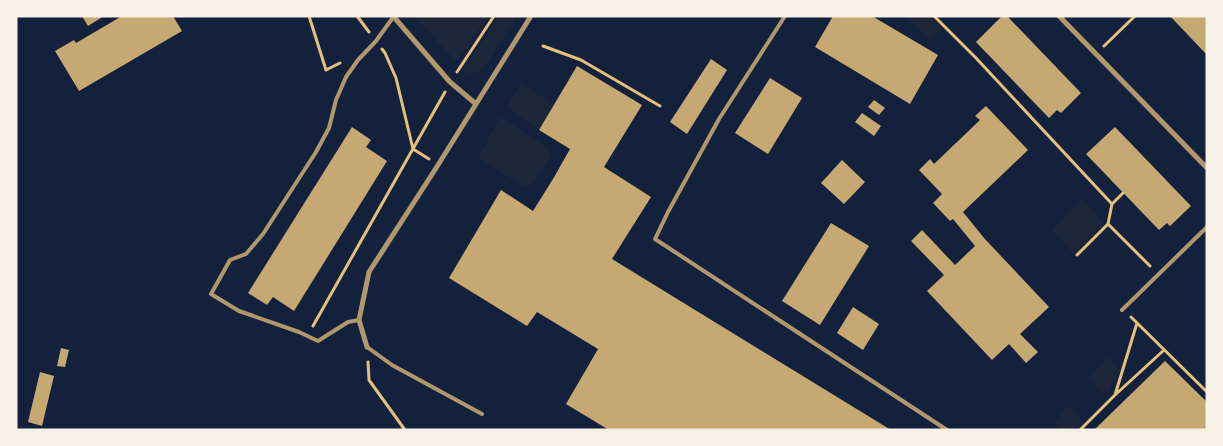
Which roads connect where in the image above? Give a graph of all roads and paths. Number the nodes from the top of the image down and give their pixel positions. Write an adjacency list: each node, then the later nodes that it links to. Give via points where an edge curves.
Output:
1 (309, 16): 12 (path, via 326,70 351,58)
2 (357, 16): 9 (path)
3 (531, 16): 13 (street)
4 (785, 16): 35 (lane, via 719,119 656,239)
5 (934, 16): 19 (path)
6 (1059, 16): 11 (street)
7 (1135, 16): 11 (path)
8 (394, 17): 9 (lane); 13 (street, via 450,82)
9 (376, 41): 12 (lane); 15 (path, via 396,78)
10 (543, 46): 14 (path, via 581,60)
11 (1095, 54): 17 (street)
12 (358, 60): 28 (lane, via 346,77 329,128 316,152 263,234 246,254 230,260 211,294 239,311)
13 (476, 104): 16 (street)
14 (660, 106)
15 (413, 148): 16 (path); 28 (path)
16 (438, 165): 26 (street, via 369,272)
17 (1207, 168)
18 (1124, 193): 19 (path)
19 (1112, 204): 20 (path)
20 (1108, 224): 22 (path); 23 (path)
21 (1207, 227): 24 (lane)
22 (1077, 255)
23 (1150, 267)
24 (1122, 310)
25 (1131, 317): 27 (path)
26 (359, 320): 28 (lane, via 348,322 318,341); 29 (street)
27 (1137, 323): 30 (path); 32 (path)
28 (307, 336)
29 (367, 347): 33 (lane, via 392,365); 34 (path, via 368,380)
30 (1164, 350): 31 (path); 32 (path)
31 (1207, 392)
32 (1114, 396): 36 (path)
33 (482, 414)
34 (404, 430)
35 (947, 430)
36 (1080, 430)

